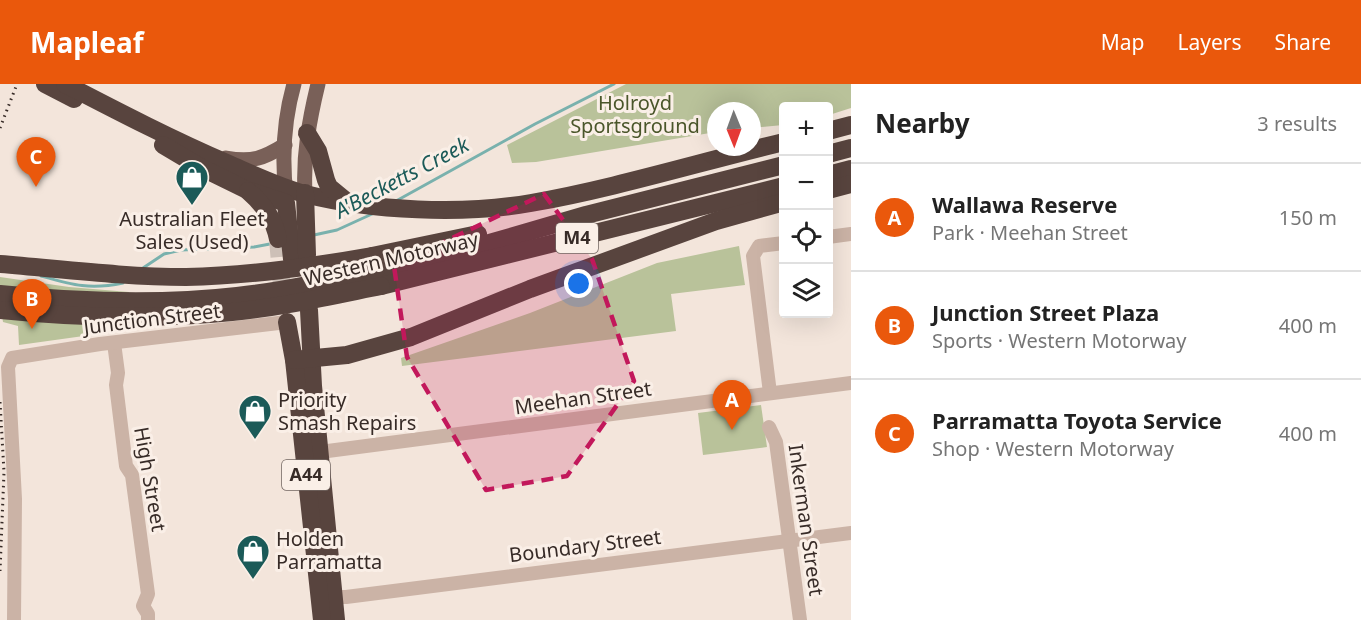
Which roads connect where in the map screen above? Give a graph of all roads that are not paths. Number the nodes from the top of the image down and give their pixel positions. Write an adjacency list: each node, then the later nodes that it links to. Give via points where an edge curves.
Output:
1 (45, 84): 21 (highway, via 247,190 261,202)
2 (65, 84): 12 (highway)
3 (294, 84): 9 (main road)
4 (318, 84): 7 (main road)
5 (851, 125): 6 (highway)
6 (833, 130)
7 (307, 133): 19 (highway, via 318,151 329,187); 21 (main road, via 304,170)
8 (779, 143): 19 (highway, via 531,203 451,209)
9 (285, 145): 12 (main road, via 244,162); 21 (main road)
10 (851, 148): 11 (highway)
11 (833, 153)
12 (208, 155): 21 (highway)
13 (779, 166): 28 (highway, Western Motorway / M4)
14 (851, 169): 15 (highway)
15 (833, 174)
16 (851, 184): 18 (highway)
17 (779, 187): 28 (highway, Western Motorway / M4)
18 (833, 189)
19 (348, 202): 21 (highway)
20 (779, 203): 34 (highway, via 716,220 411,337 347,356)
21 (292, 204): 24 (highway, via 275,226); 26 (highway)
22 (851, 234): 23 (street)
23 (833, 236)
24 (278, 239)
25 (779, 244): 36 (street, via 759,246 753,256)
26 (299, 257)
27 (0, 264): 28 (highway, Western Motorway / M4, bridge, via 186,277 290,270)
28 (376, 271): 29 (highway, Western Motorway / M4, bridge, via 278,291 195,300 103,302); 30 (highway, Western Motorway / M4, bridge, via 274,307 186,316 87,317)
29 (0, 294)
30 (0, 310)
31 (309, 310): 34 (highway, A44)
32 (287, 322): 33 (street, Junction Street); 34 (highway, A44)
33 (114, 343): 44 (street, Junction Street, via 12,358 8,367 15,499); 45 (street, High Street, via 126,466 132,475 148,594 143,606)
34 (302, 359): 38 (highway, A44); 41 (highway, A44)
35 (851, 382): 36 (street, Meehan Street)
36 (770, 393): 38 (street, Meehan Street)
37 (769, 427): 40 (street, Inkerman Street, via 776,442)
38 (320, 452): 42 (highway, A44)
39 (851, 533): 40 (street, Boundary Street)
40 (789, 540): 42 (street, Boundary Street); 46 (street, Inkerman Street)
41 (317, 590): 42 (street, via 325,596); 43 (highway, A44)
42 (340, 598): 43 (highway, A44)
43 (331, 619)
44 (14, 620)
45 (148, 620)
46 (800, 620)

